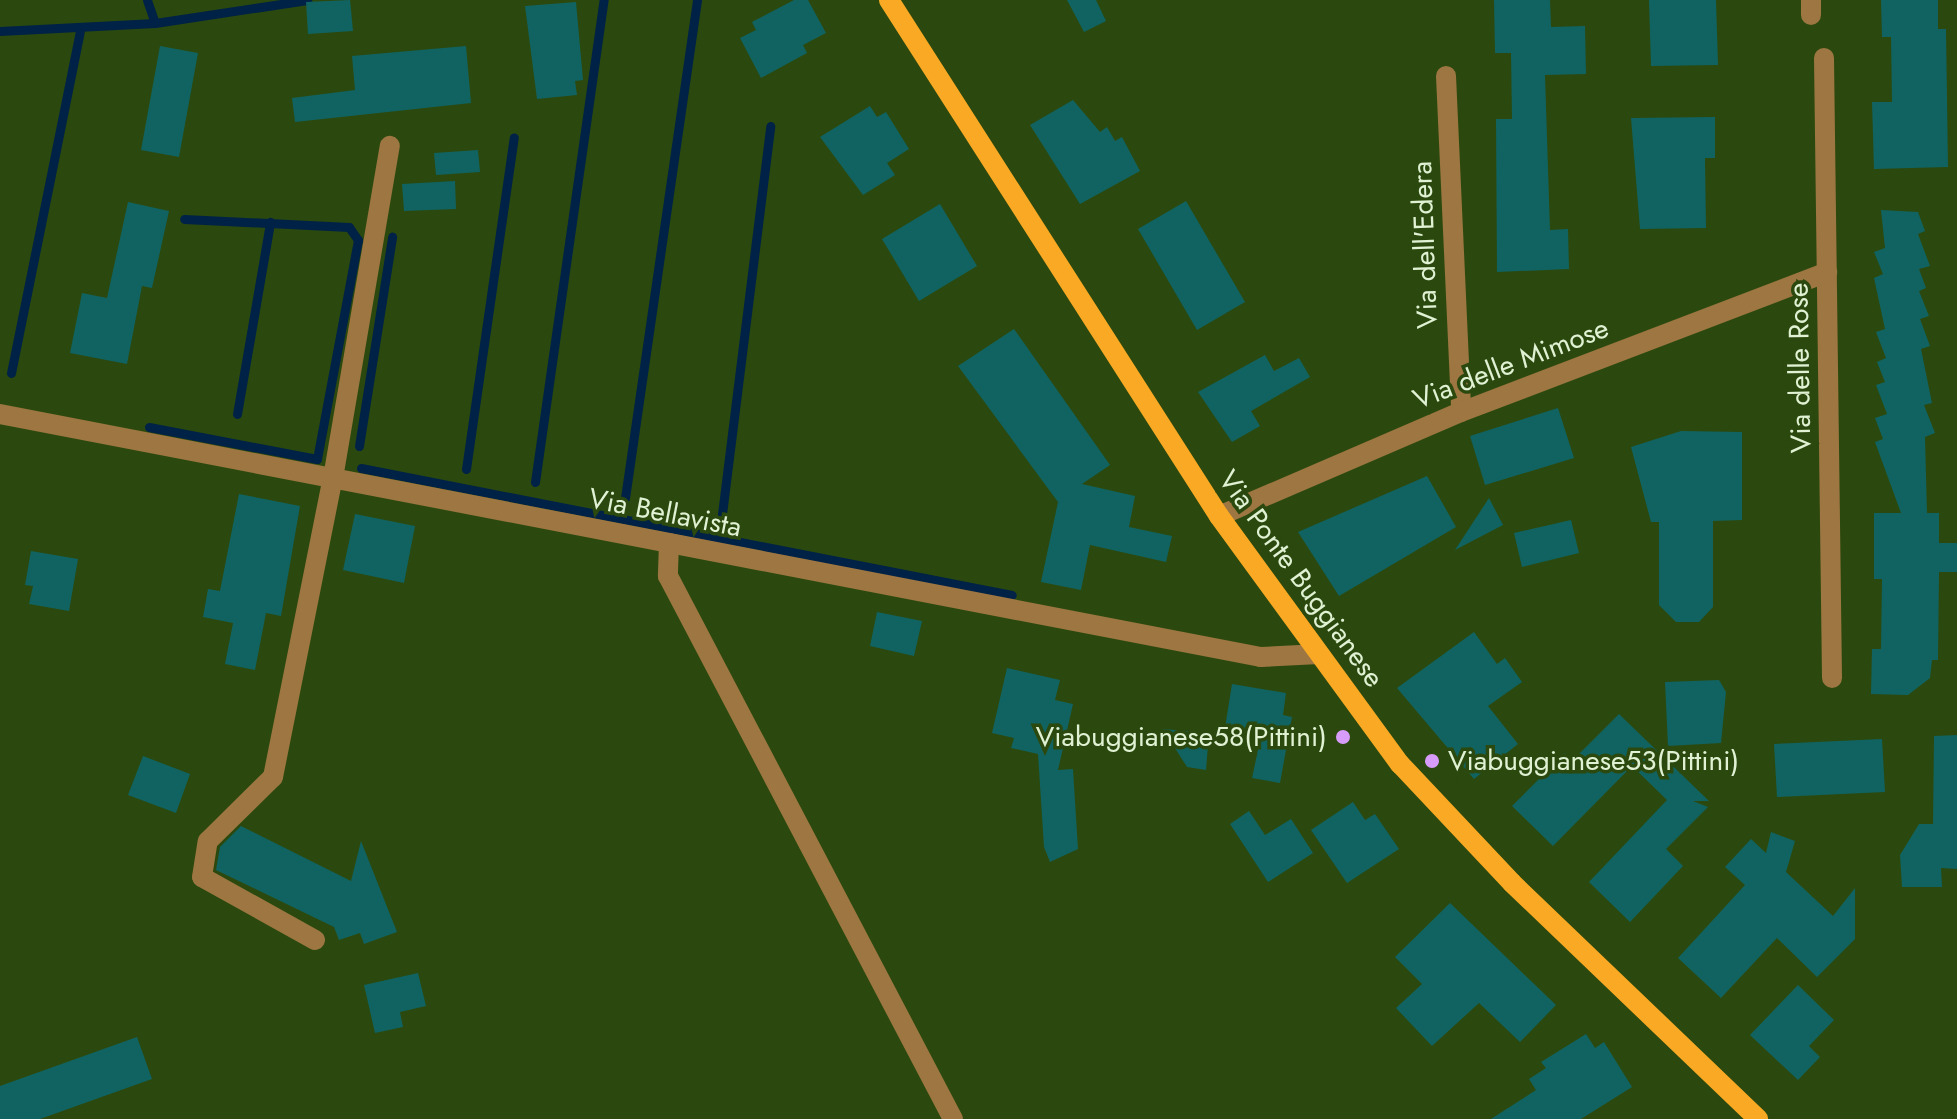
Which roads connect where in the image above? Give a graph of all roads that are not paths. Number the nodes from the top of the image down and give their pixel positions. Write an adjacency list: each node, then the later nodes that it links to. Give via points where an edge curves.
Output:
1 (889, 0): 9 (main road, Via Ponte Buggianese)
2 (1824, 58): 5 (street, Via delle Rose)
3 (1446, 76): 6 (street, Via dell'Edera)
4 (390, 146): 8 (street)
5 (1827, 272): 6 (street, Via delle Mimose); 12 (street, Via delle Rose)
6 (1461, 412): 9 (street, Via delle Mimose)
7 (0, 414): 8 (street, Via Bellavista)
8 (333, 478): 10 (street, Via Bellavista); 13 (street, via 273,777 208,841 202,877)
9 (1219, 516): 11 (main road, Via Ponte Buggianese)
10 (669, 543): 11 (street, Via Bellavista, via 1261,657); 14 (street, via 668,576)
11 (1319, 654): 15 (main road, Via Ponte Buggianese, via 1400,764)
12 (1832, 678)
13 (315, 940)
14 (953, 1119)
15 (1758, 1119)

